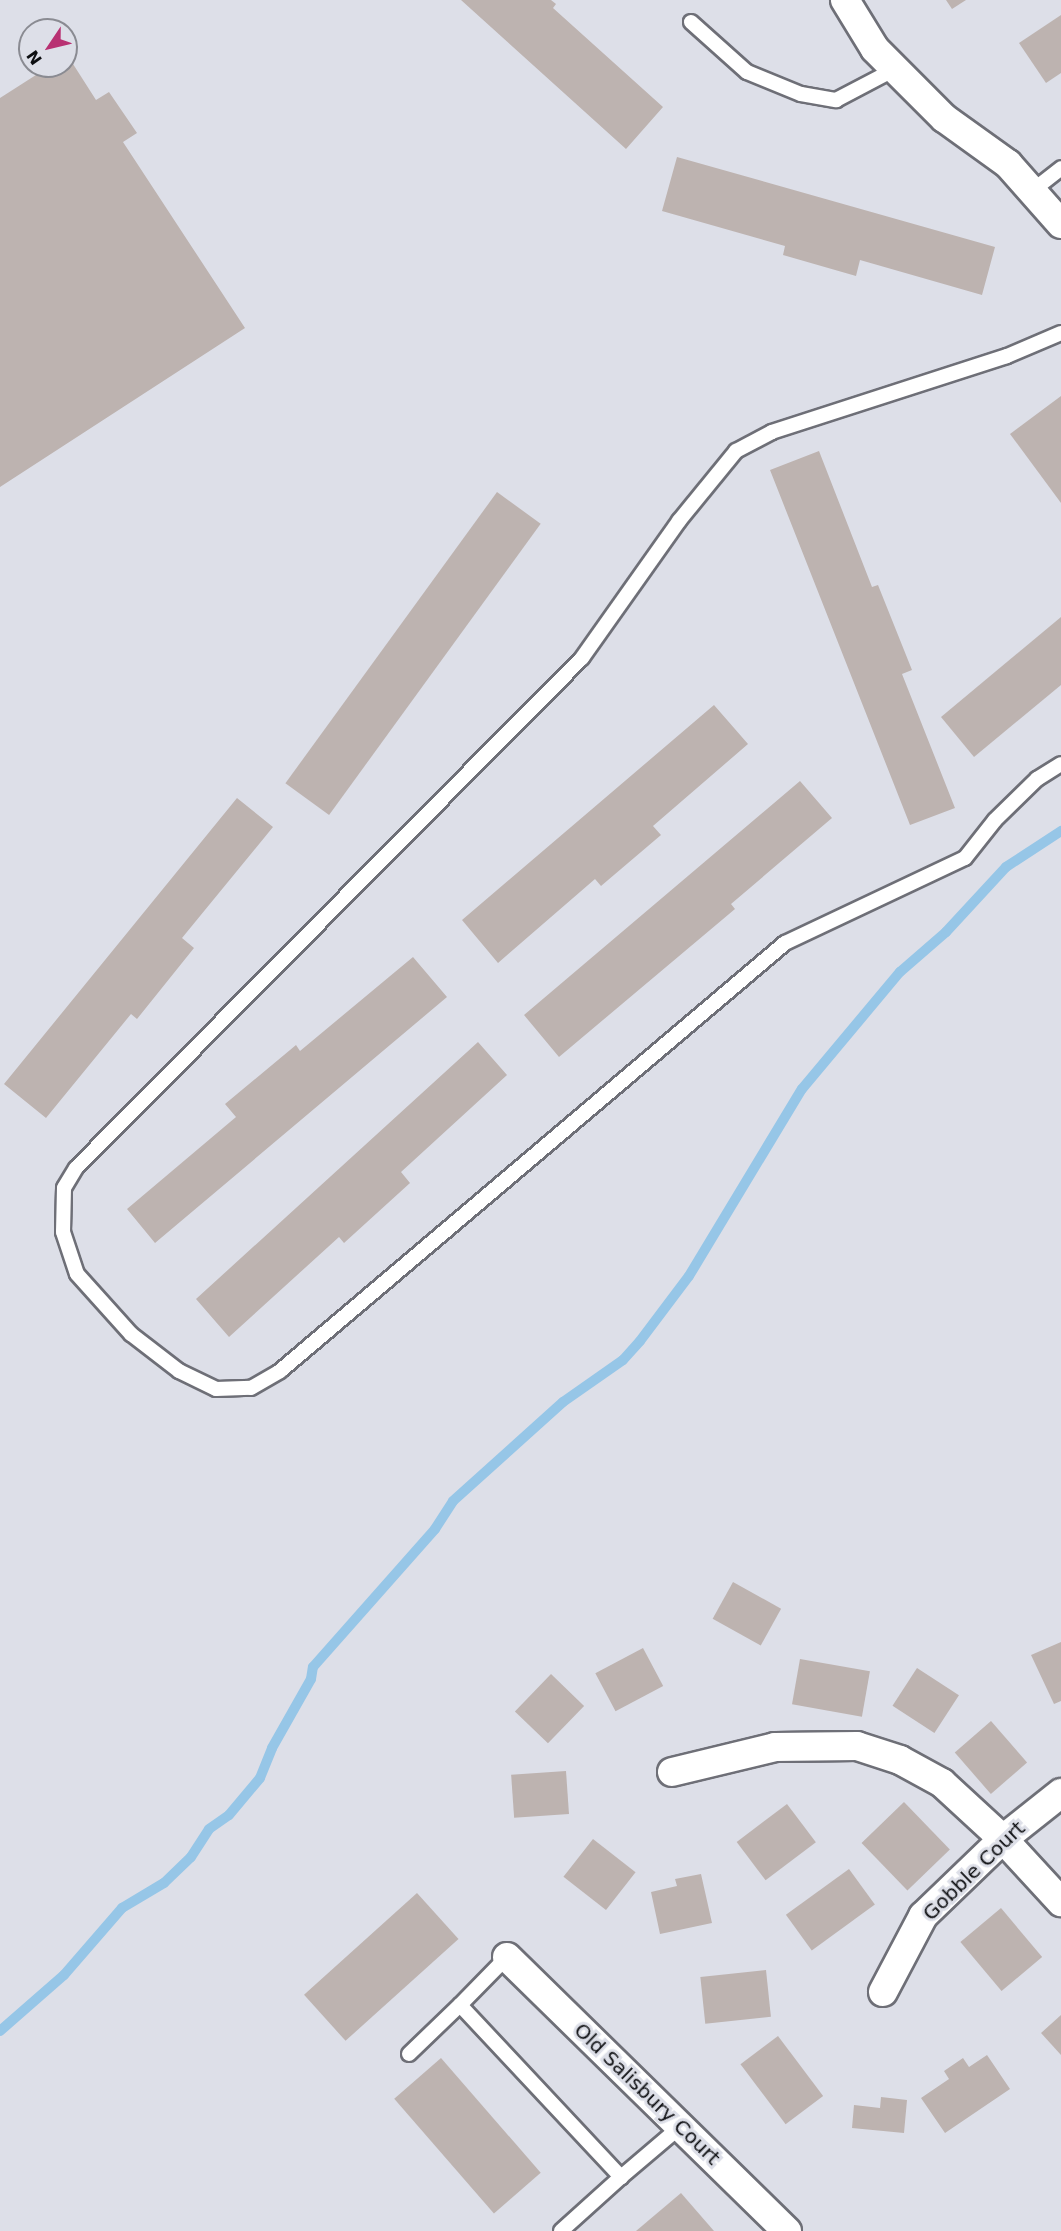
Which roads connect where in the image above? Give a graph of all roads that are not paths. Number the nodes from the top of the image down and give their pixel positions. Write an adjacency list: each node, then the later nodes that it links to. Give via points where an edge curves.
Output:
1 (845, 0): 3 (street, via 876,49)
2 (691, 22): 3 (lane, via 747,72 801,94 836,100)
3 (895, 69): 5 (street, via 944,118 1008,164)
4 (1061, 168): 5 (lane)
5 (1032, 191): 6 (street)
6 (1061, 224)
7 (1061, 333): 8 (lane, via 1007,356 772,432 736,451 679,521 582,658 76,1168 64,1188 63,1232 77,1274 131,1335 179,1371 216,1389 251,1388 280,1371 785,944 965,858 995,820 1037,779)
8 (1061, 764)
9 (672, 1772): 11 (street, via 775,1747 857,1746 900,1760 942,1783)
10 (1061, 1793): 11 (street, Gobble Court)
11 (1003, 1839): 12 (street); 14 (street, Gobble Court, via 923,1916)
12 (1061, 1902)
13 (507, 1957): 15 (lane); 17 (street, Old Salisbury Court)
14 (883, 1992)
15 (460, 2005): 16 (lane); 18 (lane)
16 (409, 2054)
17 (680, 2127): 18 (lane); 20 (street, Old Salisbury Court)
18 (621, 2177): 19 (lane)
19 (561, 2231)
20 (787, 2231)

